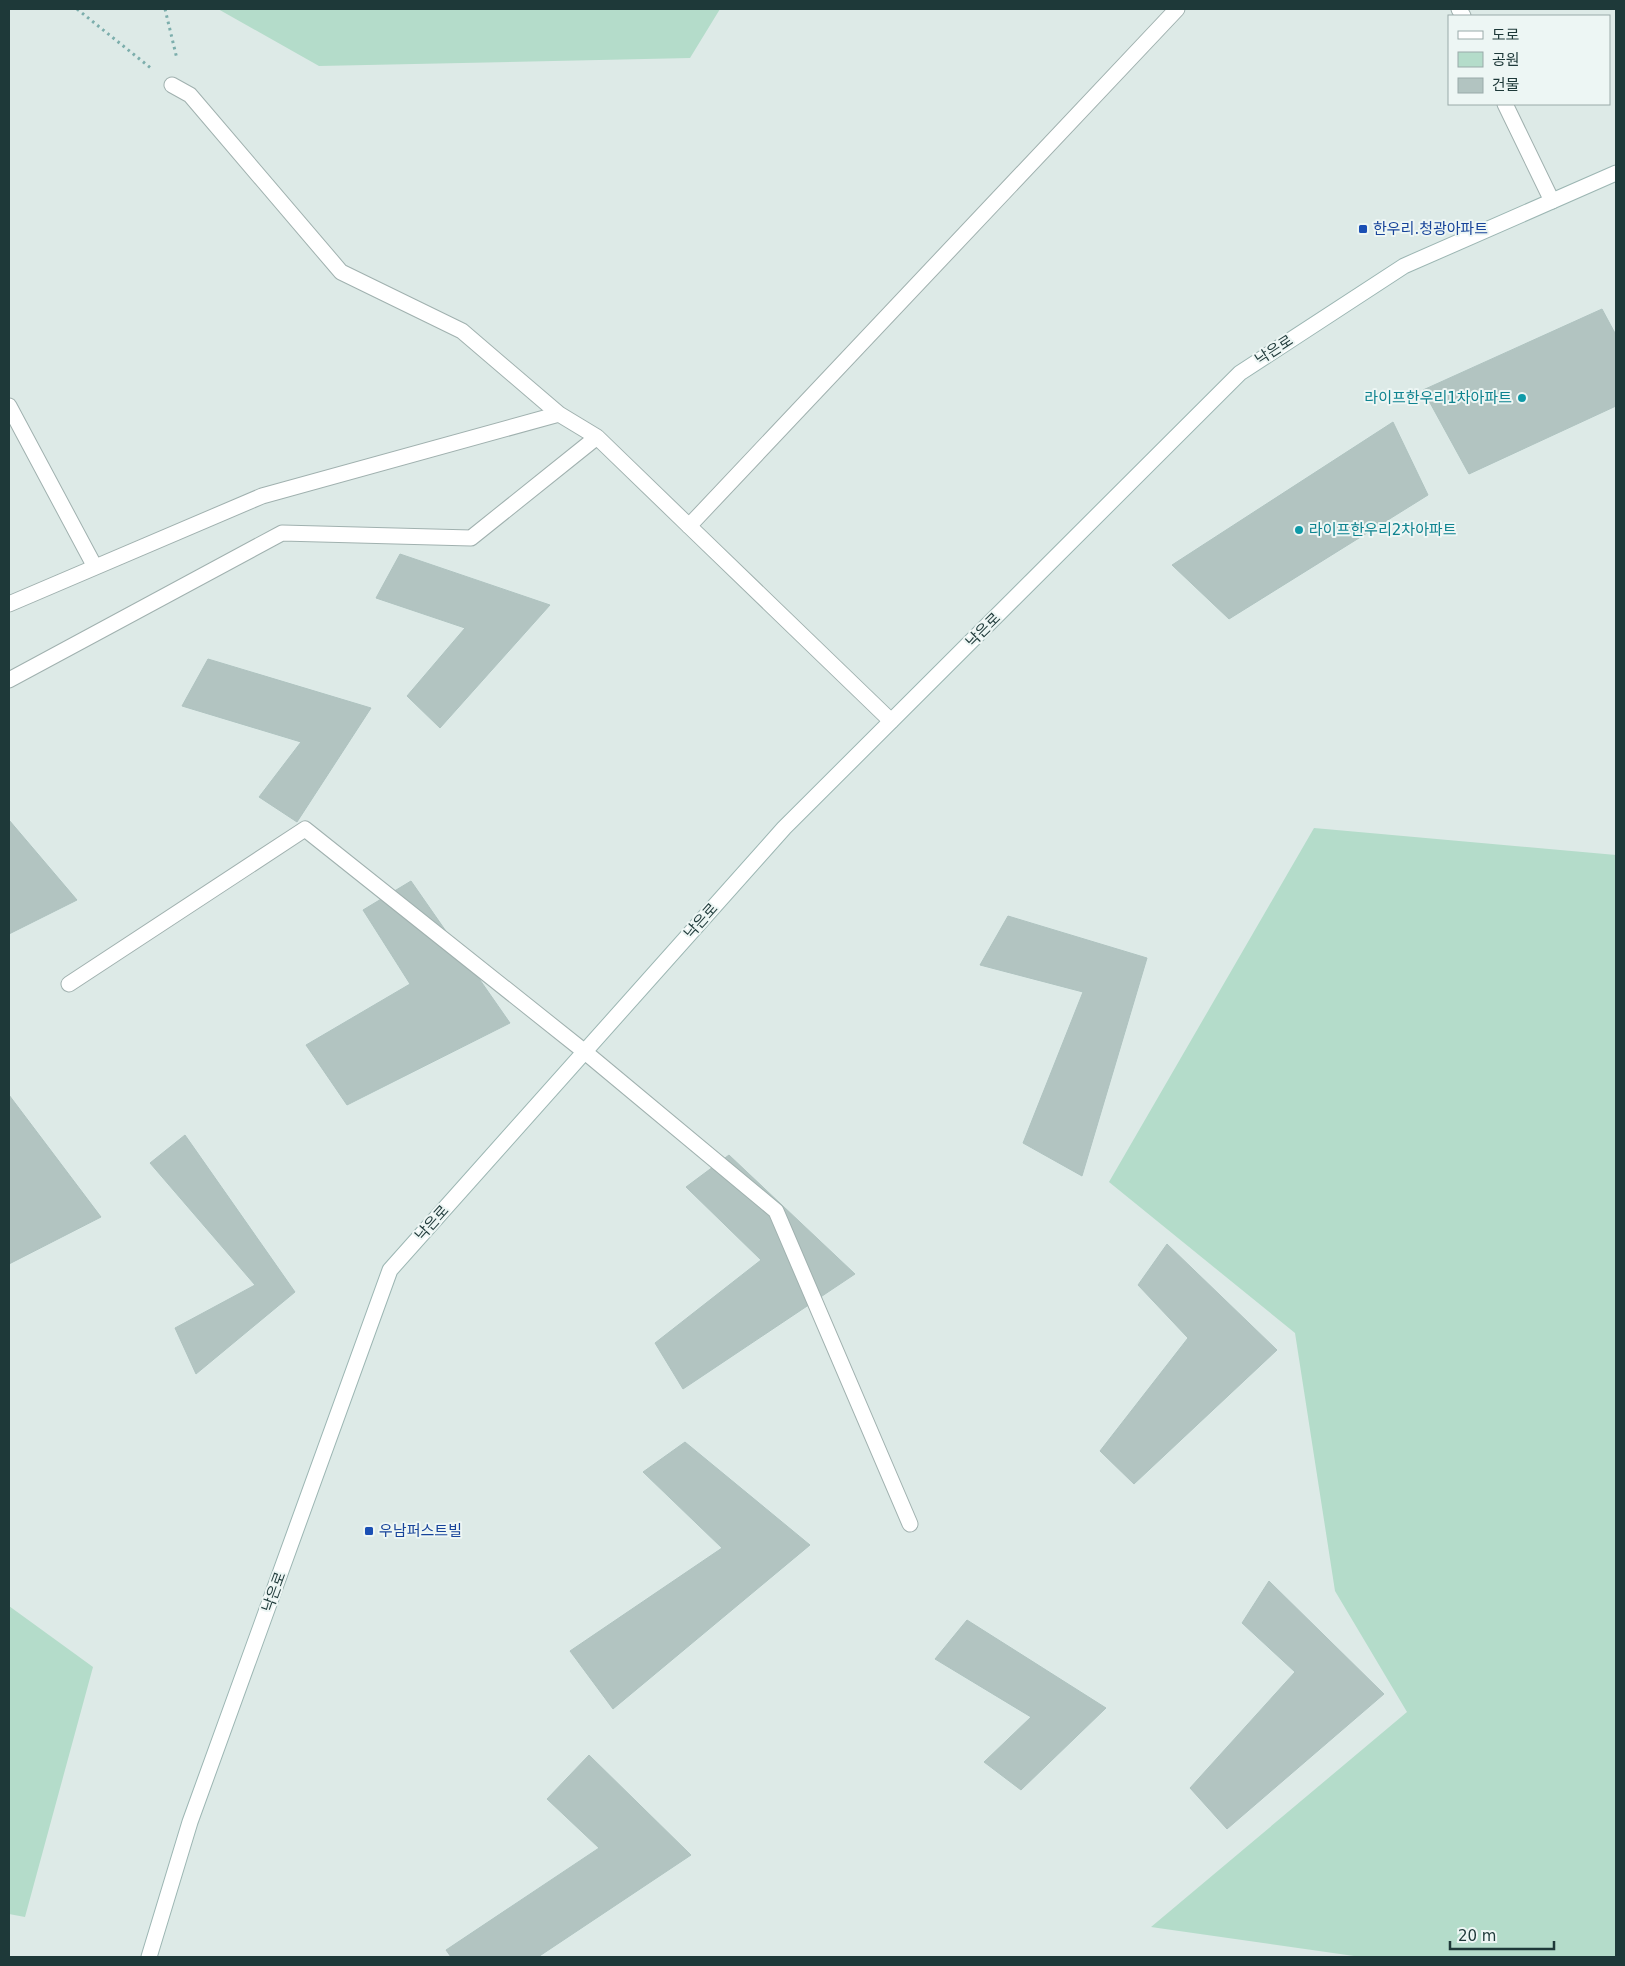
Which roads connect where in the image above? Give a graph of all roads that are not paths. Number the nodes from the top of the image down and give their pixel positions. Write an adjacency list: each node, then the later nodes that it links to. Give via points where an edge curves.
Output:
1 (1177, 9): 9 (main road)
2 (172, 85): 7 (main road, via 190,95 341,272 462,331)
3 (1505, 105): 5 (main road)
4 (1616, 173): 5 (main road, 낙은로)
5 (1552, 201): 13 (main road, 낙은로, via 1404,266 1240,373)
6 (9, 406): 10 (main road)
7 (560, 414): 8 (main road); 10 (main road, via 262,496)
8 (598, 437): 9 (main road); 12 (main road, via 471,538 282,533)
9 (689, 526): 13 (main road)
10 (95, 567): 11 (main road)
11 (9, 604)
12 (9, 680)
13 (891, 721): 15 (main road, 낙은로, via 784,828)
14 (69, 984): 15 (main road, via 305,829)
15 (584, 1052): 16 (main road, via 776,1211); 17 (main road, 낙은로, via 390,1270 190,1822)
16 (910, 1524)
17 (149, 1957)

